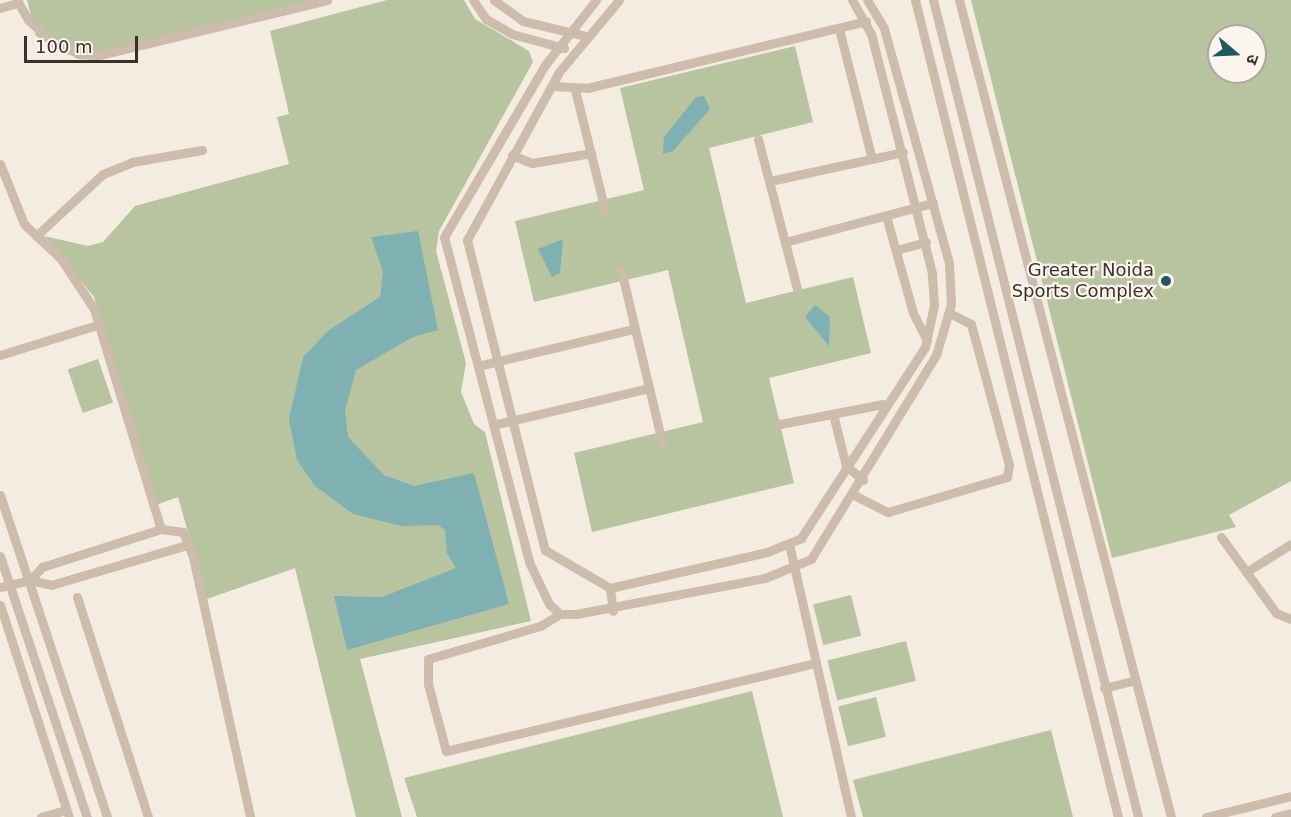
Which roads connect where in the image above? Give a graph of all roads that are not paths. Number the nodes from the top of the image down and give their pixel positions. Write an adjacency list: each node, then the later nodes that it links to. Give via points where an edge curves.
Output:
1 (327, 0): 10 (street, via 96,57 58,46)
2 (473, 0): 18 (street, via 486,19 512,34)
3 (494, 0): 16 (street, via 523,21)
4 (619, 0): 13 (street)
5 (852, 0): 14 (street)
6 (867, 0): 30 (street, via 884,28)
7 (915, 0): 89 (street)
8 (933, 0): 78 (street)
9 (959, 0): 77 (street)
10 (18, 2): 12 (street)
11 (592, 2): 13 (street); 16 (street)
12 (0, 8)
13 (597, 19): 17 (street)
14 (866, 21): 15 (street); 24 (street)
15 (839, 29): 21 (street); 27 (street)
16 (572, 32): 17 (street); 18 (street)
17 (586, 36): 19 (street)
18 (560, 46): 19 (street); 46 (street, via 444,237)
19 (575, 51): 20 (street)
20 (552, 86): 21 (street); 26 (street)
21 (575, 90): 25 (street)
22 (758, 139): 29 (street)
23 (202, 150): 34 (street, via 132,162 103,174)
24 (903, 152): 27 (street); 31 (street)
25 (591, 153): 26 (street, via 532,163); 32 (street)
26 (512, 154): 45 (street, via 467,240)
27 (872, 159): 29 (street)
28 (0, 164): 34 (street, via 24,224)
29 (770, 181): 35 (street)
30 (933, 203): 31 (street); 40 (street, via 949,262)
31 (917, 208): 33 (street); 36 (street)
32 (605, 210)
33 (886, 216): 35 (street); 37 (street)
34 (36, 236): 41 (street, via 78,281)
35 (785, 242): 39 (street)
36 (926, 242): 37 (street); 43 (street, via 934,305)
37 (896, 250): 43 (street)
38 (621, 270): 42 (street)
39 (797, 289)
40 (949, 313): 55 (street, via 936,355); 57 (street, via 971,324 1009,465 1007,477 888,512)
41 (100, 324): 44 (street); 58 (street)
42 (633, 329): 45 (street); 47 (street)
43 (927, 341): 48 (street)
44 (0, 355)
45 (497, 361): 46 (street); 50 (street)
46 (478, 366): 51 (street)
47 (649, 388): 50 (street); 53 (street)
48 (883, 404): 49 (street); 54 (street)
49 (833, 414): 52 (street); 54 (street)
50 (511, 420): 51 (street); 63 (street)
51 (492, 424): 65 (street)
52 (780, 424)
53 (662, 442)
54 (846, 466): 55 (street); 60 (street, via 809,529)
55 (863, 480): 57 (street)
56 (0, 495): 68 (street)
57 (854, 495): 66 (street, via 818,550)
58 (161, 529): 62 (street, via 179,529); 68 (street, via 42,567)
59 (1221, 537): 67 (street)
60 (789, 544): 66 (street); 70 (street)
61 (1291, 544): 67 (street)
62 (188, 545): 68 (street, via 51,585); 87 (street)
63 (545, 550): 65 (street); 70 (street)
64 (0, 556): 69 (street)
65 (529, 562): 74 (street, via 549,604)
66 (796, 569): 73 (street); 76 (street)
67 (1246, 572): 75 (street, via 1276,613)
68 (30, 580): 69 (street); 85 (street)
69 (5, 586): 84 (street)
70 (610, 588): 73 (street)
71 (77, 597): 86 (street)
72 (0, 605): 81 (street)
73 (613, 611): 74 (street)
74 (560, 614): 76 (street, via 540,626 428,659 428,684 446,751)
75 (1291, 619)
76 (815, 663): 88 (street)
77 (1133, 681): 78 (street); 90 (street)
78 (1104, 688): 82 (street)
79 (1291, 796): 91 (street)
80 (1291, 813): 92 (street)
81 (68, 814): 83 (street)
82 (1139, 815)
83 (41, 817)
84 (87, 817)
85 (107, 817)
86 (148, 817)
87 (250, 817)
88 (851, 817)
89 (1118, 817)
90 (1171, 817)
91 (1206, 817)
92 (1275, 817)

